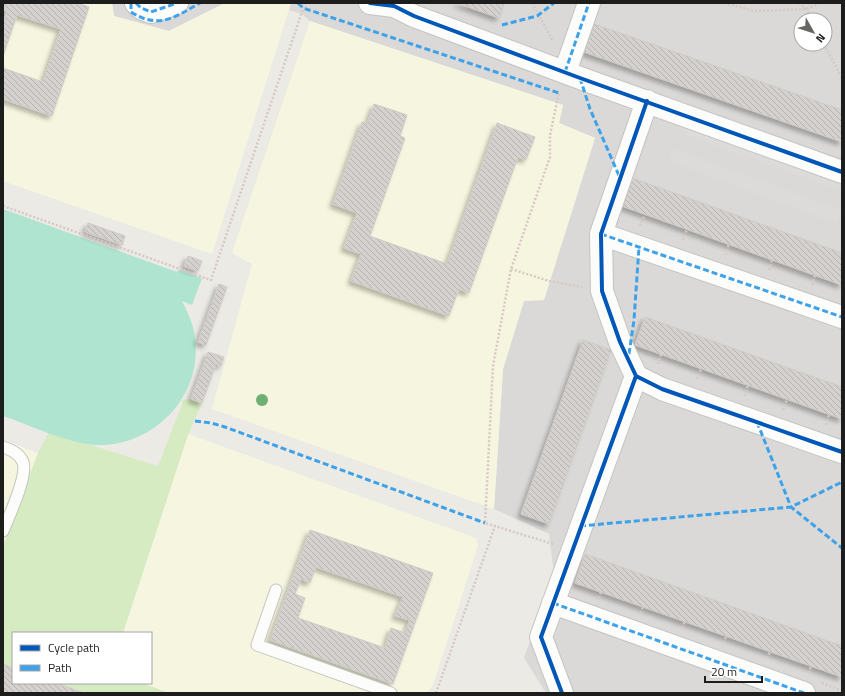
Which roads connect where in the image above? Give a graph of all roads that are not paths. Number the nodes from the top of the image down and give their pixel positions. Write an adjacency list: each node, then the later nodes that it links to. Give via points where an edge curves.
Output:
1 (136, 3): 2 (street, via 152,12)
2 (177, 3)
3 (370, 3): 5 (street)
4 (590, 3): 6 (street)
5 (394, 4): 6 (street, via 414,16)
6 (565, 72): 7 (street)
7 (647, 101): 8 (street); 9 (street)
8 (842, 172)
9 (601, 234): 10 (street); 11 (street, via 602,291 620,342)
10 (842, 317)
11 (636, 376): 13 (street, via 662,389); 16 (street)
12 (3, 448): 14 (lane, via 15,452 23,461 24,473)
13 (842, 452)
14 (3, 530)
15 (276, 590): 17 (lane, via 256,645)
16 (553, 603): 18 (street, via 541,637); 19 (street)
17 (391, 693)
18 (562, 693)
19 (804, 693)

